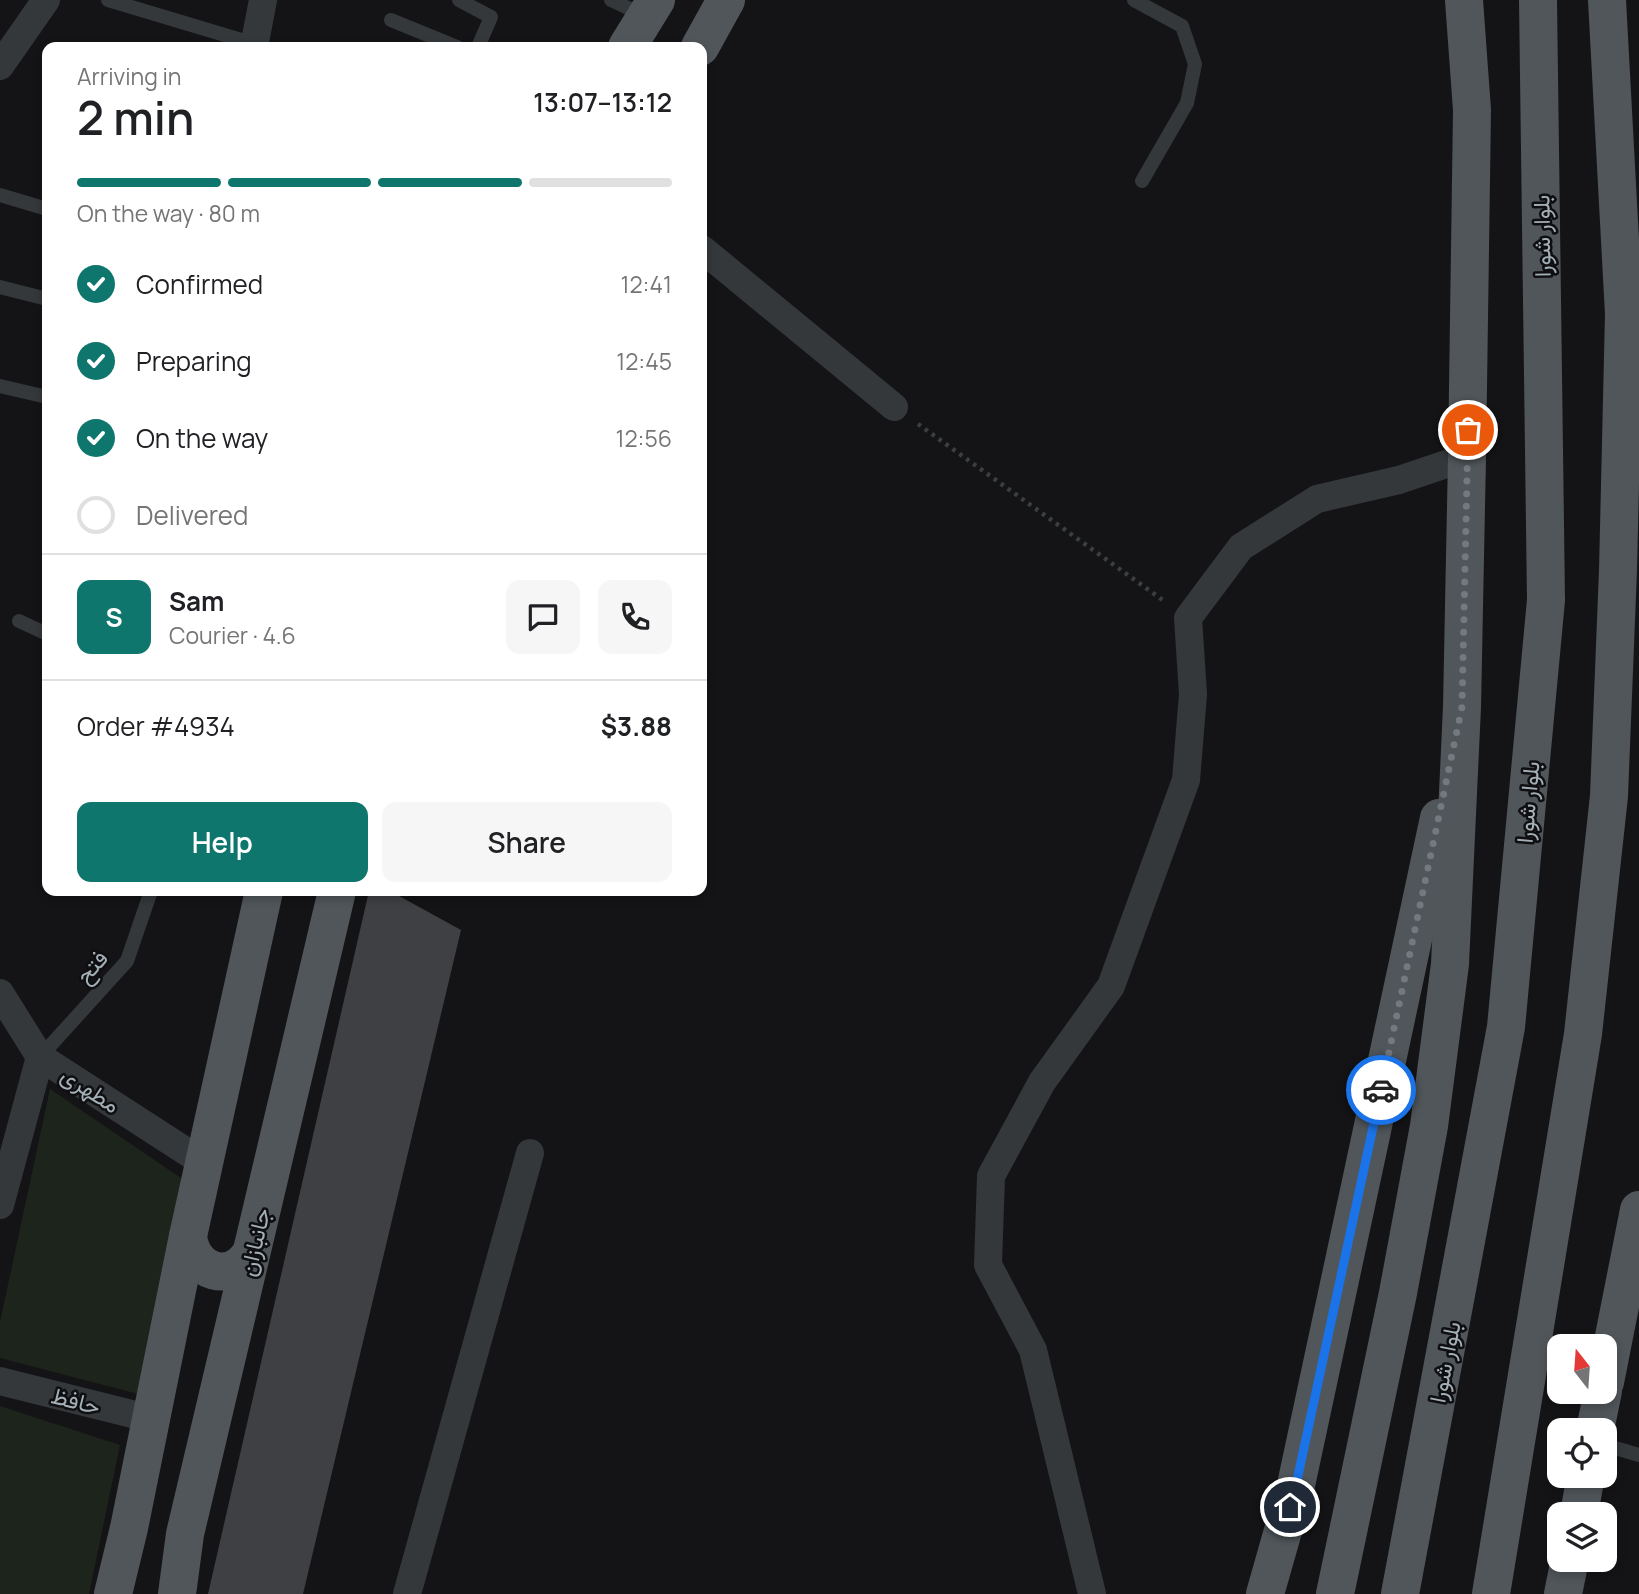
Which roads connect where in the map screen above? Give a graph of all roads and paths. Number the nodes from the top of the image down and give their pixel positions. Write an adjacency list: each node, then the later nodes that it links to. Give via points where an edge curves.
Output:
1 (46, 0): 18 (street)
2 (107, 0): 13 (lane)
3 (263, 0): 14 (street)
4 (459, 0): 16 (lane, via 491,18)
5 (611, 0): 12 (lane)
6 (726, 0): 17 (main road)
7 (1134, 0): 19 (lane, via 1182,26 1195,64 1187,103)
8 (1464, 0): 28 (main road, via 1472,110)
9 (1538, 0): 57 (main road, بلوار شورا, via 1546,600 1506,1027)
10 (1607, 0): 58 (main road, via 1624,314 1609,796 1583,1034)
11 (391, 20): 15 (lane)
12 (643, 21)
13 (241, 42)
14 (255, 42)
15 (445, 42)
16 (480, 42)
17 (703, 42)
18 (0, 66)
19 (1142, 181)
20 (0, 195): 21 (lane)
21 (42, 208)
22 (707, 252): 27 (street)
23 (0, 287): 24 (lane)
24 (42, 298)
25 (0, 386): 26 (lane)
26 (42, 396)
27 (894, 407): 29 (path)
28 (1467, 457): 29 (street, via 1399,480 1317,499 1241,547); 32 (main road)
29 (1188, 618): 54 (street, via 1193,694 1186,780 1111,986 1042,1082 991,1177 988,1265 1033,1350)
30 (19, 621): 31 (lane)
31 (42, 632)
32 (1462, 707): 55 (main road, via 1296,1485); 56 (main road, via 1450,964 1429,1126)
33 (149, 896): 37 (lane, فتح, via 127,961)
34 (263, 896): 39 (main road)
35 (336, 896): 43 (main road, جانبازان)
36 (0, 993): 37 (street, مطهری)
37 (40, 1056): 39 (street, مطهری); 40 (street)
38 (530, 1153): 53 (street)
39 (204, 1163): 42 (main road)
40 (0, 1205)
41 (1639, 1210): 44 (main road)
42 (188, 1236): 43 (main road, via 192,1254 213,1270 231,1270); 47 (main road)
43 (251, 1252): 52 (main road, جانبازان, via 185,1534)
44 (1631, 1299): 45 (main road)
45 (1617, 1344)
46 (0, 1381): 47 (street, حافظ)
47 (152, 1419): 51 (main road)
48 (1617, 1449): 49 (lane)
49 (1639, 1455)
50 (1567, 1572): 59 (main road)
51 (113, 1594)
52 (177, 1594)
53 (407, 1594)
54 (1092, 1594)
55 (1265, 1594)
56 (1335, 1594)
57 (1400, 1594)
58 (1491, 1594)
59 (1563, 1594)

